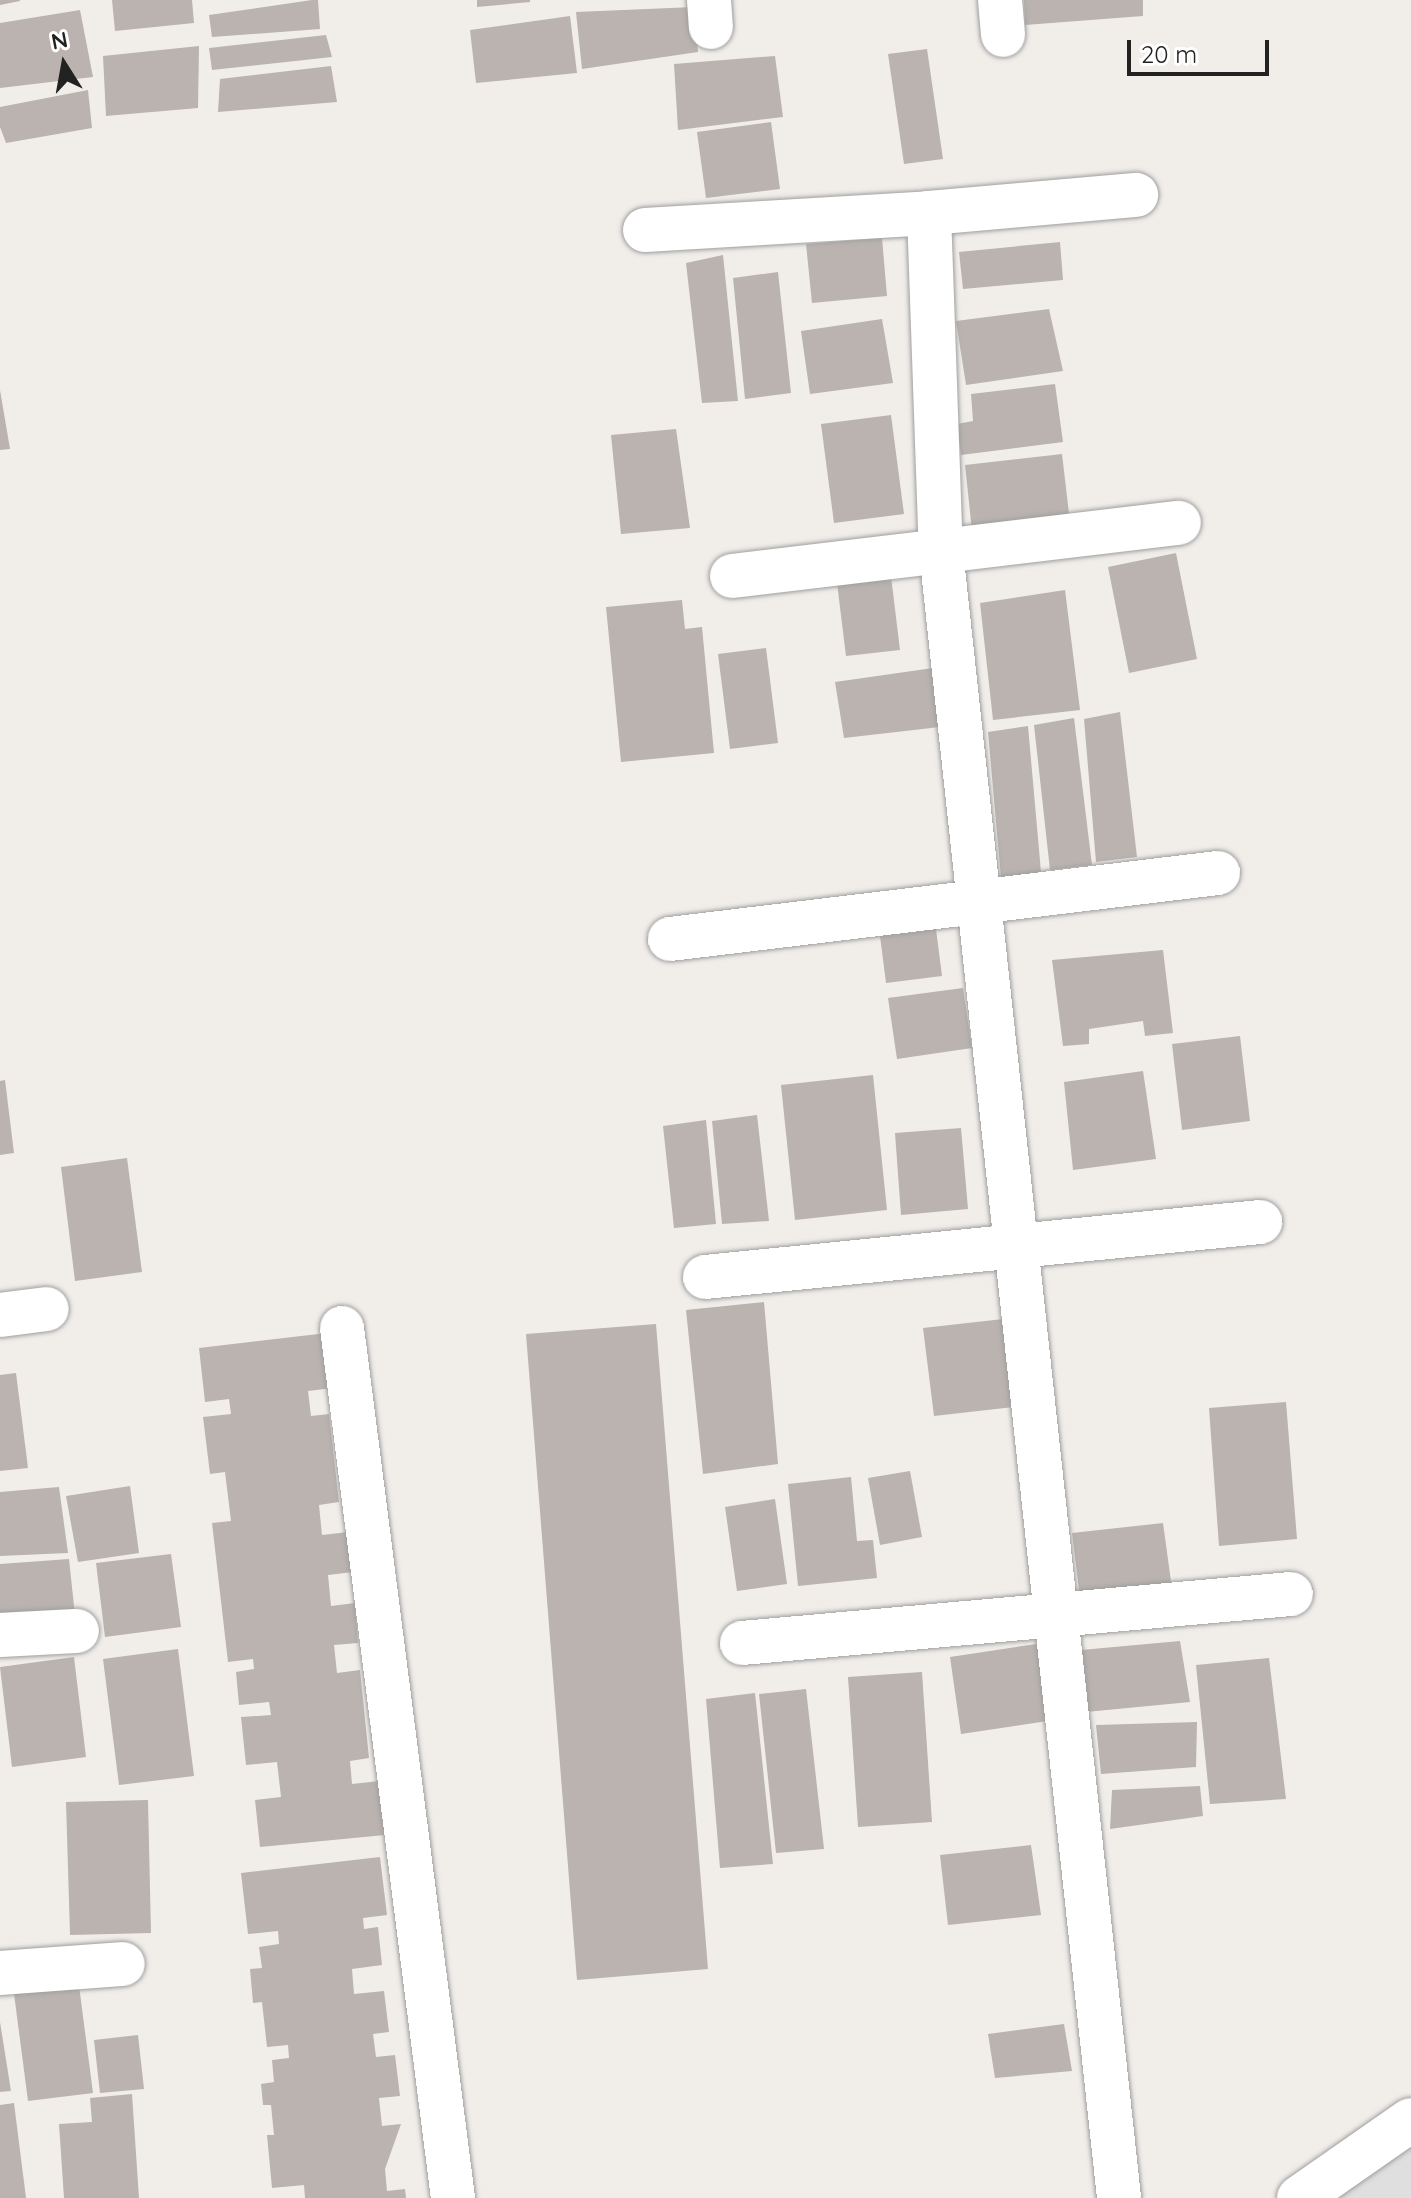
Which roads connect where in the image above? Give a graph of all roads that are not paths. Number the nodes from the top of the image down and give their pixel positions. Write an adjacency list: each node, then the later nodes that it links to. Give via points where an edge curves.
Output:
1 (1136, 195): 2 (street)
2 (929, 213): 3 (street); 5 (street)
3 (645, 230)
4 (1179, 523): 5 (street)
5 (941, 551): 6 (street); 8 (street)
6 (732, 576)
7 (1218, 873): 8 (street)
8 (978, 902): 9 (street); 11 (street)
9 (670, 939)
10 (1260, 1222): 11 (street)
11 (1014, 1246): 12 (street); 17 (street)
12 (705, 1277)
13 (47, 1309): 14 (street)
14 (0, 1315)
15 (342, 1328): 24 (street)
16 (1291, 1594): 17 (street)
17 (1055, 1615): 20 (street); 25 (street)
18 (77, 1631): 19 (street)
19 (0, 1635)
20 (742, 1643)
21 (123, 1964): 22 (street)
22 (0, 1973)
23 (1411, 2120): 26 (street)
24 (453, 2198)
25 (1119, 2198)
26 (1299, 2198)

